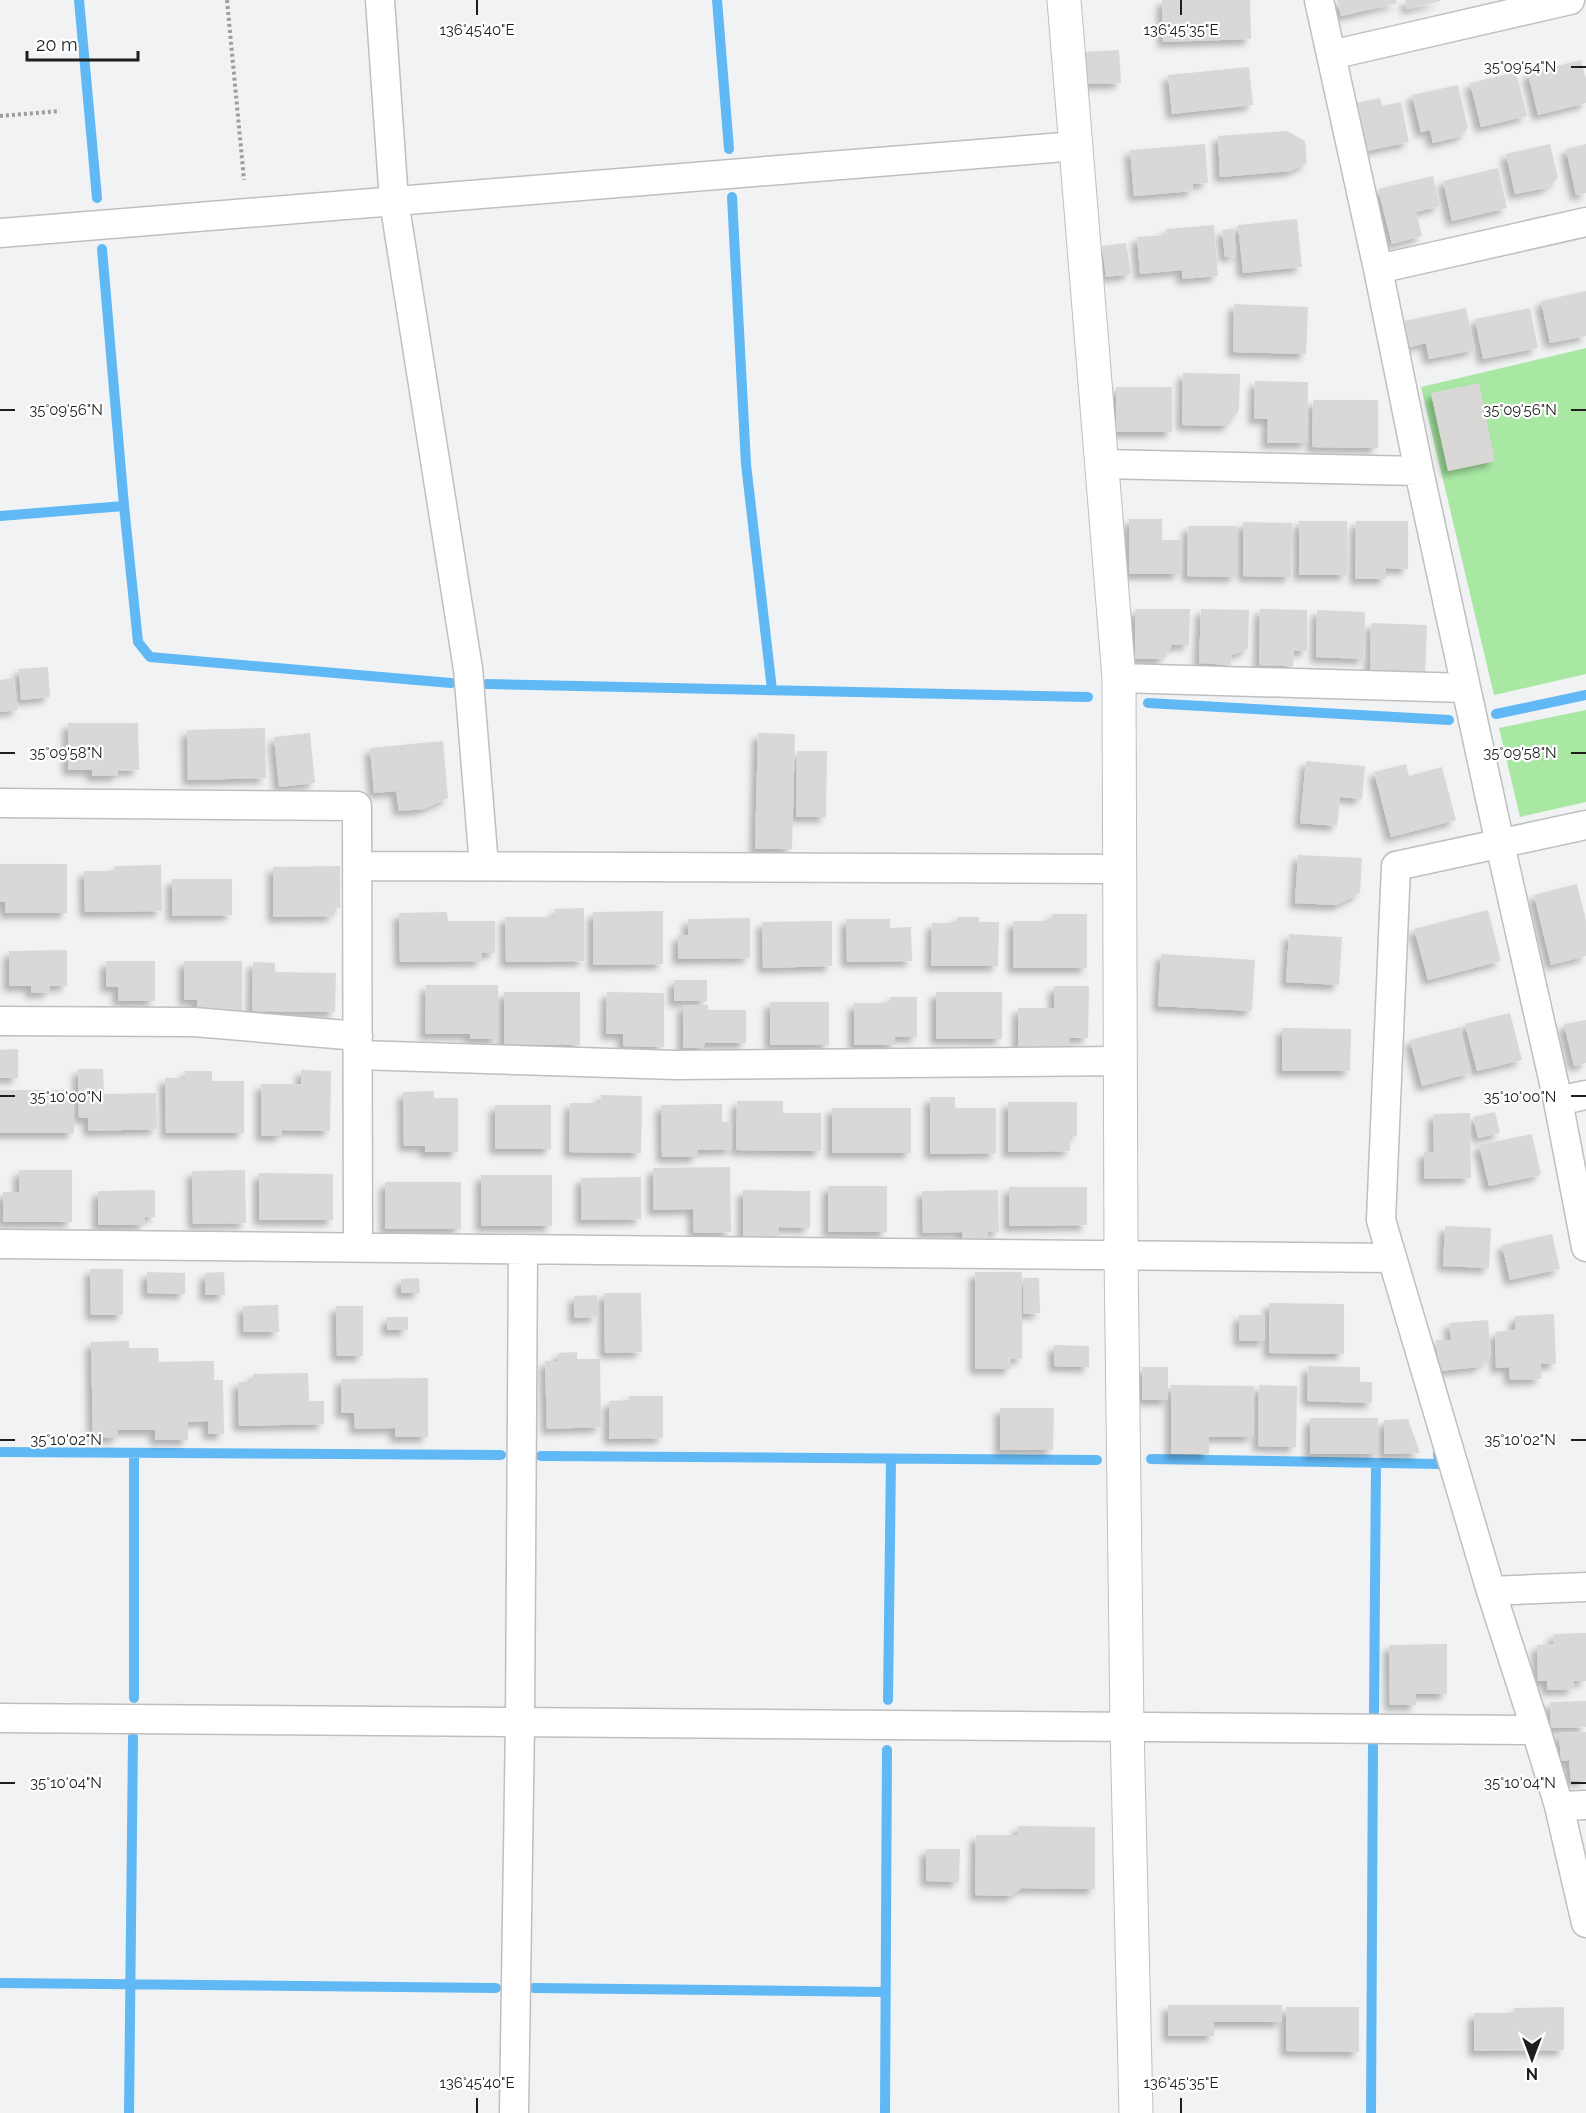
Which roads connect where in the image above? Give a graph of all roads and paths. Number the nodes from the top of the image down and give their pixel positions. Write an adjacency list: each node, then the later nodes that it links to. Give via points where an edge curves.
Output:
1 (227, 0): 11 (path)
2 (380, 0): 10 (street)
3 (1064, 0): 9 (street)
4 (1318, 0): 6 (street)
5 (1570, 0): 6 (street)
6 (1331, 55): 14 (street)
7 (60, 111): 8 (path)
8 (0, 116)
9 (1076, 146): 10 (street); 15 (street)
10 (394, 201): 11 (street); 23 (street, via 468,669)
11 (246, 211): 13 (street)
12 (1586, 222): 14 (street)
13 (0, 233)
14 (1378, 269): 16 (street)
15 (1101, 465): 16 (street); 17 (street)
16 (1419, 471): 18 (street)
17 (1119, 678): 18 (street); 24 (street)
18 (1466, 688): 21 (street)
19 (0, 804): 22 (street, via 357,806)
20 (1586, 825): 21 (street)
21 (1500, 844): 29 (street); 35 (street, via 1396,866 1381,1220)
22 (358, 866): 23 (street); 26 (street)
23 (484, 866): 24 (street)
24 (1120, 869): 27 (street)
25 (0, 1021): 26 (street, via 195,1022)
26 (358, 1045): 27 (street, via 675,1065); 32 (street)
27 (1120, 1061): 34 (street)
28 (1586, 1095): 29 (street)
29 (1558, 1101): 31 (street)
30 (0, 1244): 32 (street)
31 (1586, 1247)
32 (358, 1248): 33 (street)
33 (523, 1249): 34 (street); 39 (street)
34 (1121, 1255): 35 (street); 40 (street)
35 (1391, 1258): 37 (street)
36 (1586, 1587): 37 (street)
37 (1491, 1591): 41 (street)
38 (0, 1718): 39 (street)
39 (520, 1722): 40 (street); 44 (street)
40 (1127, 1726): 41 (street); 45 (street)
41 (1536, 1730): 42 (street)
42 (1572, 1805): 43 (street)
43 (1586, 1923)
44 (514, 2113)
45 (1136, 2113)

